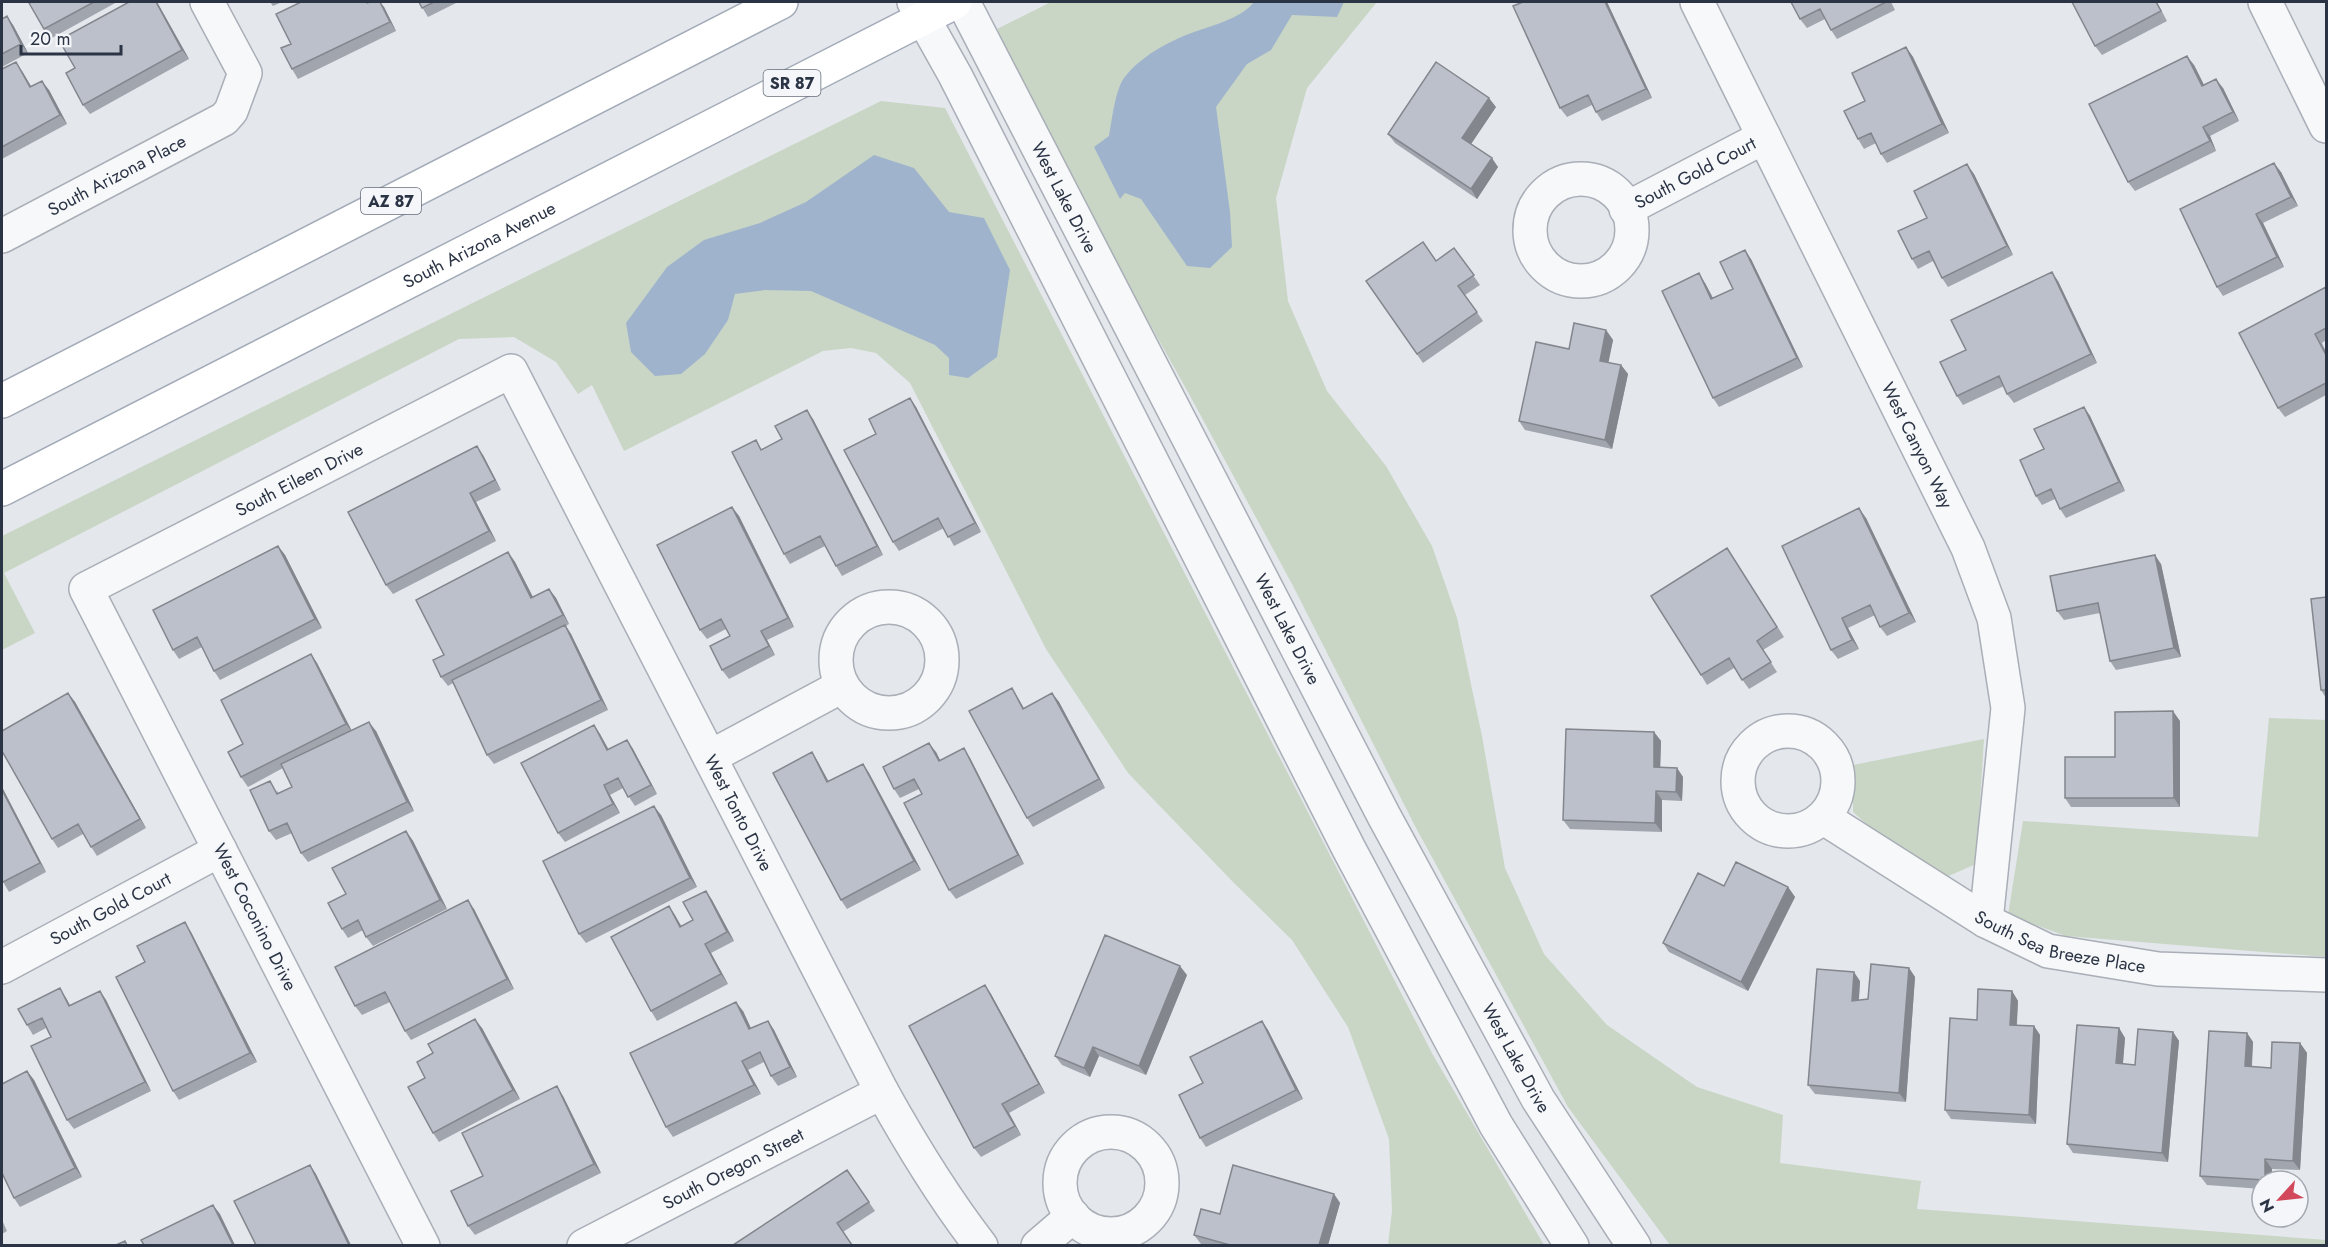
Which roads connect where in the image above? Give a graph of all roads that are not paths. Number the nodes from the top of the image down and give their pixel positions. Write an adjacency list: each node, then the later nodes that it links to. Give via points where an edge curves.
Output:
1 (207, 2): 11 (street, South Arizona Place, via 245,73 224,120)
2 (781, 2): 13 (main road, AZ 87)
3 (955, 2): 7 (main road, South Arizona Avenue)
4 (963, 2): 30 (street, West Lake Drive, via 1384,816 1538,1099)
5 (1697, 2): 9 (street, West Canyon Way)
6 (2265, 2): 8 (street)
7 (918, 9): 14 (main road, South Arizona Avenue / SR 87, via 662,150); 29 (street, via 1349,849 1496,1125)
8 (2324, 117)
9 (1764, 137): 10 (street, South Gold Court); 20 (street, West Canyon Way, via 1968,548 1994,618 2008,708)
10 (1626, 209)
11 (2, 236)
12 (511, 371): 15 (street, South Eileen Drive); 17 (street, West Tonto Drive)
13 (2, 401)
14 (2, 489)
15 (86, 589): 19 (street, West Coconino Drive)
16 (842, 686): 17 (street)
17 (710, 757): 23 (street, West Tonto Drive)
18 (1824, 818): 20 (street, South Sea Breeze Place)
19 (220, 850): 21 (street, South Gold Court); 25 (street, West Coconino Drive)
20 (1986, 921): 22 (street, South Sea Breeze Place, via 2048,951 2158,969)
21 (2, 967)
22 (2326, 975)
23 (882, 1092): 26 (street, South Oregon Street); 27 (street, West Tonto Drive, via 918,1156)
24 (1073, 1216): 28 (street)
25 (423, 1245)
26 (584, 1245)
27 (981, 1245)
28 (1038, 1245)
29 (1572, 1245)
30 (1634, 1245)

